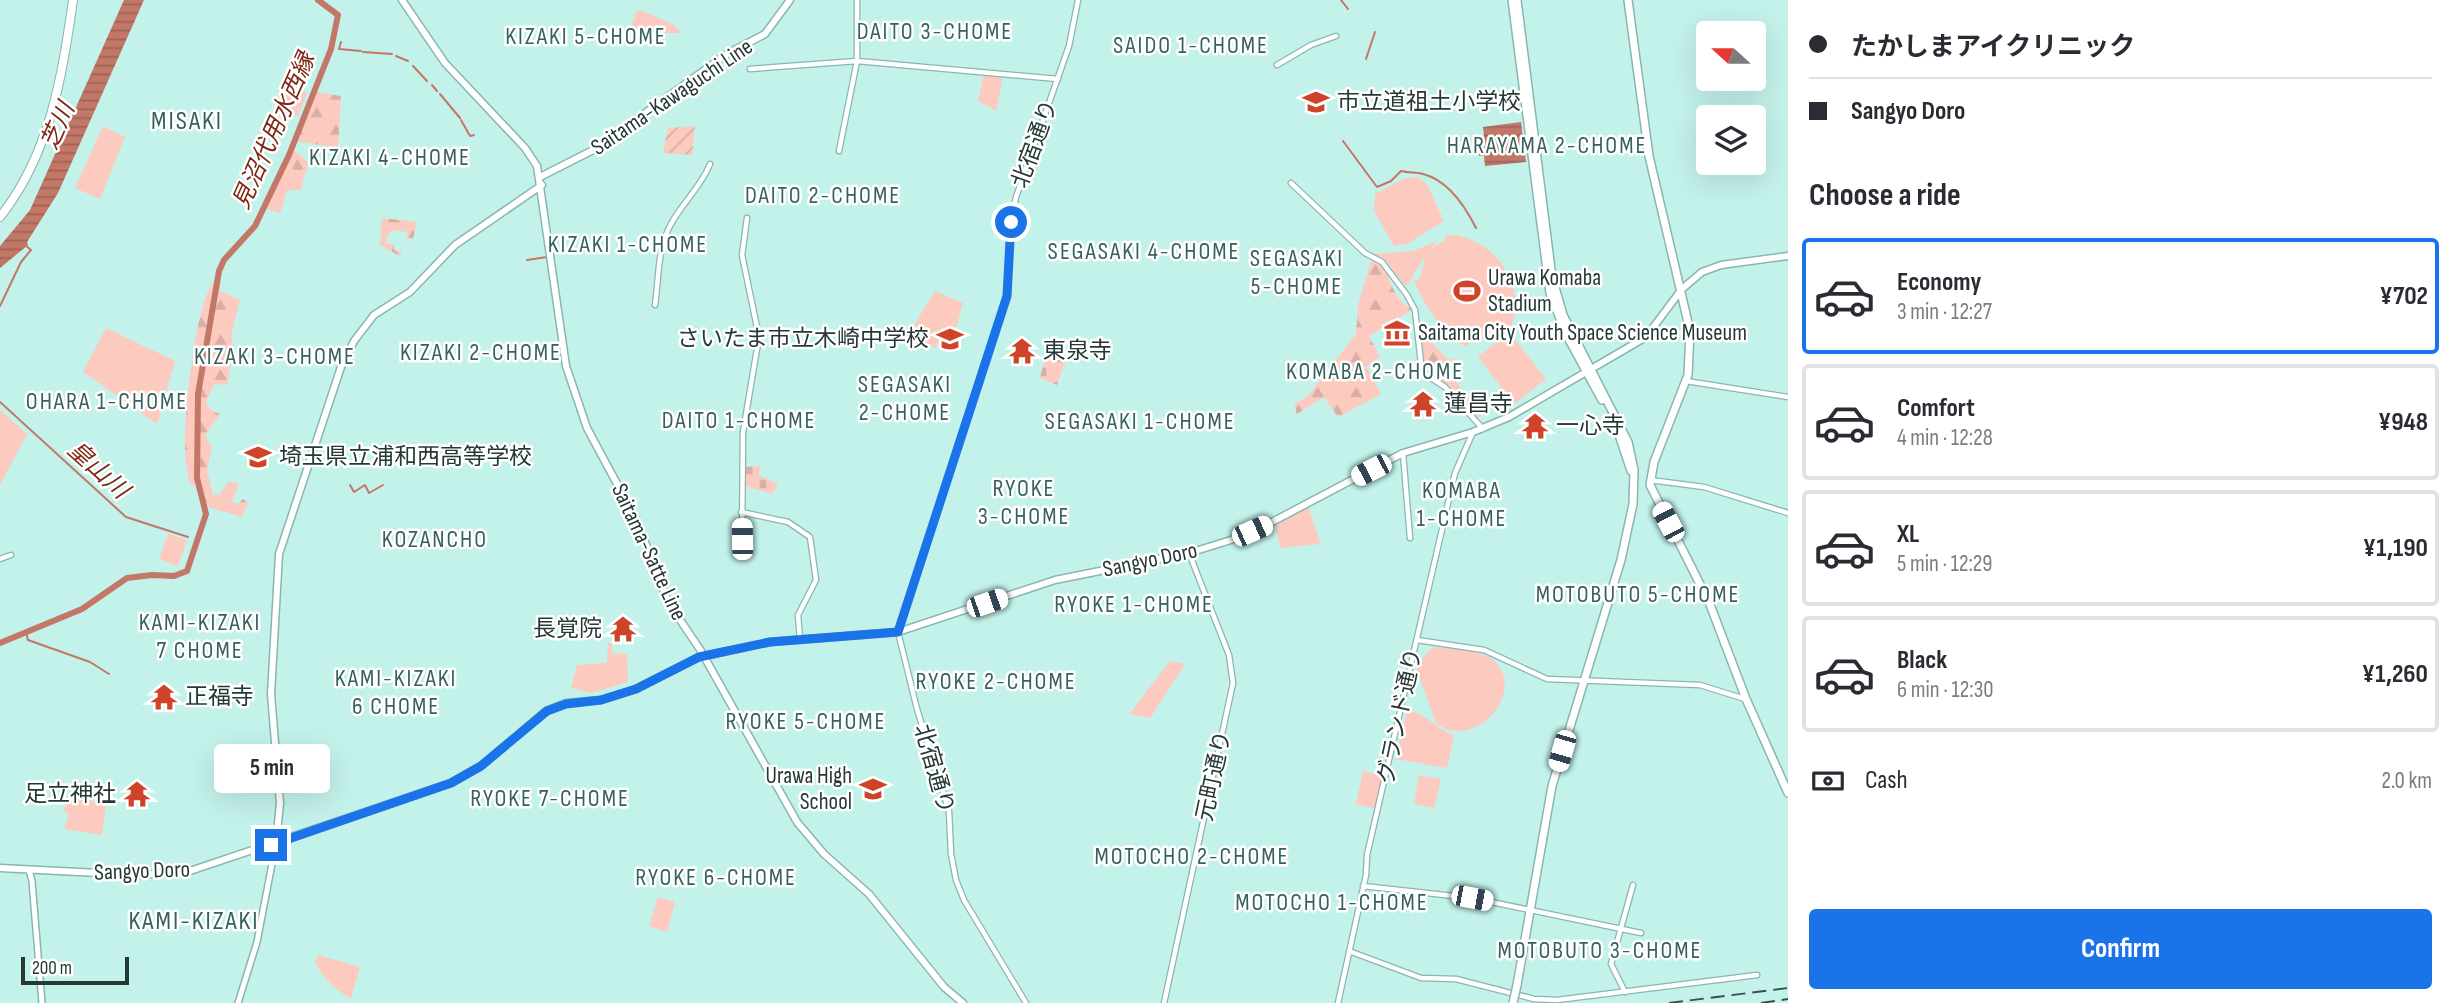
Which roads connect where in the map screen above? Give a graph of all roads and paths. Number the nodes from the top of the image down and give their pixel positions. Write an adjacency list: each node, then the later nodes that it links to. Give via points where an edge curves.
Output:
1 (71, 0): 18 (highway, via 49,115 27,168)
2 (402, 0): 16 (main road, Saitama-Satte Line, via 451,70 530,154)
3 (790, 0): 16 (main road, Saitama-Kawaguchi Line, via 765,34 727,54 597,148)
4 (857, 0): 10 (street)
5 (1078, 0): 13 (street, 北宿通り)
6 (1511, 0): 23 (highway, via 1544,264 1558,316)
7 (1517, 0): 23 (highway, via 1552,277)
8 (1628, 0): 21 (highway, via 1649,156)
9 (1336, 36): 11 (street)
10 (857, 61): 12 (street); 13 (street); 14 (street)
11 (1277, 65)
12 (750, 69)
13 (1058, 79): 38 (street, 北宿通り, via 1016,197 1007,296)
14 (839, 151)
15 (710, 164): 22 (street, via 665,238)
16 (541, 181): 41 (main road, Saitama-Satte Line, via 561,346 579,409 637,521 667,602); 45 (main road, Saitama-Kawaguchi Line, via 460,240 410,292 374,316 341,368 279,554 271,694 280,803)
17 (1290, 183): 26 (street, via 1365,253 1382,262 1412,302 1422,372 1445,387)
18 (0, 215)
19 (747, 218): 31 (street, via 742,255 759,337 745,419)
20 (1788, 256): 21 (main road, Sangyo Doro, via 1721,265 1702,272)
21 (1682, 289): 23 (main road, Sangyo Doro, via 1646,337); 24 (highway, via 1690,331)
22 (655, 306)
23 (1588, 370): 26 (main road, Sangyo Doro); 29 (highway, via 1616,426)
24 (1686, 381): 25 (street); 30 (highway)
25 (1788, 397)
26 (1483, 429): 27 (main road, Sangyo Doro)
27 (1473, 432): 28 (main road, Sangyo Doro); 40 (street, グランド通り, via 1457,465)
28 (1403, 453): 33 (street); 35 (main road, Sangyo Doro, via 1272,522)
29 (1633, 475): 30 (highway); 42 (highway, via 1629,530)
30 (1650, 480): 32 (street, via 1704,487); 43 (highway, via 1653,495 1709,602)
31 (741, 512): 34 (street); 39 (street, via 788,523 810,537 816,580 798,615)
32 (1788, 513)
33 (1410, 538)
34 (742, 539)
35 (1189, 553): 38 (main road, Sangyo Doro, via 1055,580); 60 (street, 元町通り, via 1229,655 1233,683)
36 (10, 555): 37 (street)
37 (0, 559)
38 (898, 632): 39 (main road, Sangyo Doro); 59 (street, 北宿通り, via 950,811 956,880)
39 (800, 640): 41 (main road, Sangyo Doro)
40 (1417, 640): 42 (street, via 1476,647 1540,677); 49 (street, グランド通り)
41 (704, 656): 45 (main road, Sangyo Doro, via 627,692 547,711 481,766 451,783); 58 (main road, Saitama-Satte Line, via 793,817 824,854 869,894)
42 (1584, 681): 43 (street, via 1700,685); 50 (highway, via 1552,786)
43 (1746, 699): 44 (highway)
44 (1788, 793)
45 (276, 843): 47 (main road, Sangyo Doro, via 173,874); 57 (main road, via 257,942)
46 (0, 869): 47 (main road, Sangyo Doro)
47 (29, 870): 56 (main road)
48 (1633, 885): 51 (street)
49 (1363, 886): 50 (street, via 1472,898); 53 (street, グランド通り)
50 (1531, 910): 51 (street); 62 (highway, bridge)
51 (1621, 928): 52 (street); 55 (street, via 1611,964)
52 (1641, 933)
53 (1349, 951): 55 (street, via 1421,978 1460,980 1534,999); 61 (street, グランド通り)
54 (1757, 975): 55 (street)
55 (1625, 992)
56 (40, 1003)
57 (238, 1003)
58 (963, 1003)
59 (1026, 1003)
60 (1164, 1003)
61 (1338, 1003)
62 (1515, 1003)

